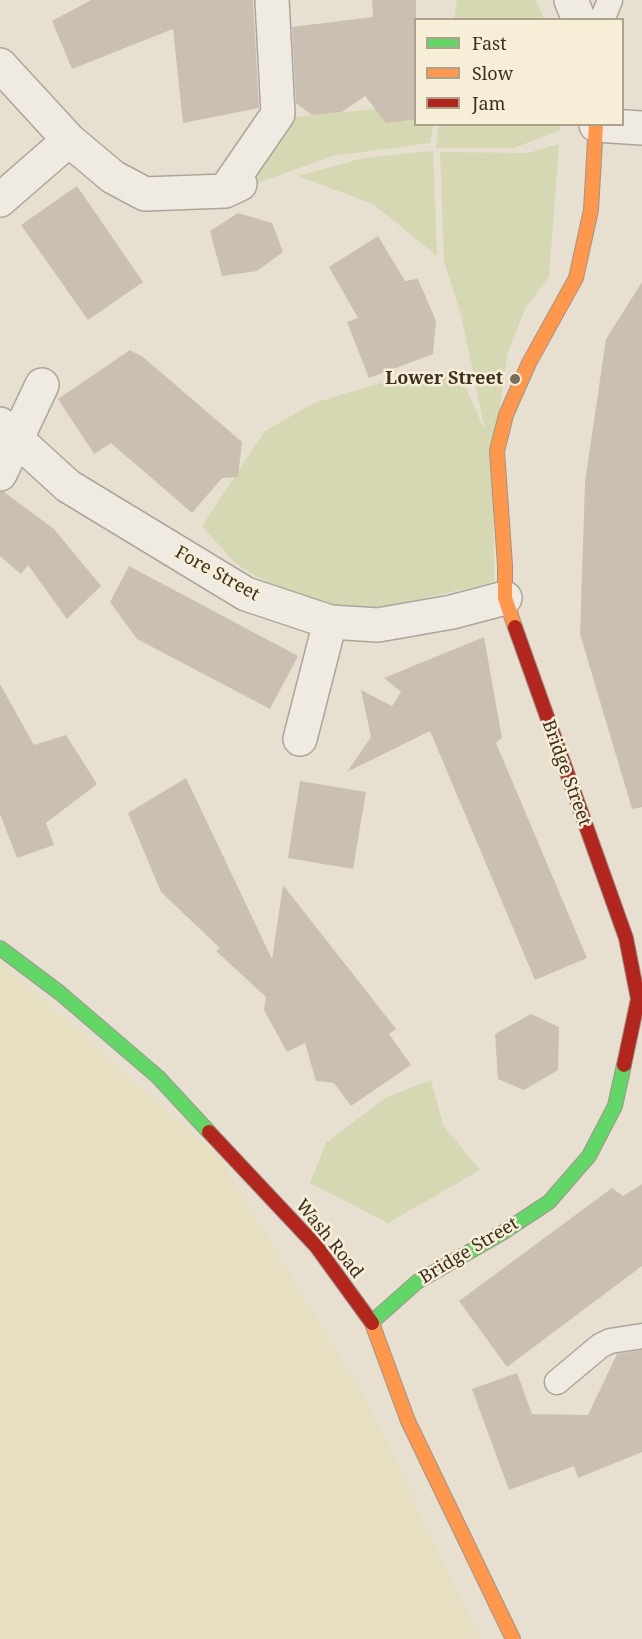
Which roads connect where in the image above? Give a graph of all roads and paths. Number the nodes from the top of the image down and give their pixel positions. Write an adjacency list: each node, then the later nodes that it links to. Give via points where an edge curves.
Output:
1 (272, 0): 10 (street, via 278,114 232,187 145,194 113,177)
2 (571, 0): 4 (street)
3 (610, 0): 5 (lane)
4 (578, 18)
5 (603, 18)
6 (0, 65): 10 (street)
7 (596, 126): 15 (street, Bridge Street, via 591,210 576,278 506,415 497,451)
8 (611, 126): 9 (street)
9 (642, 128)
10 (69, 140): 11 (street)
11 (0, 200)
12 (42, 385): 13 (street)
13 (9, 431): 14 (street); 16 (street, Fore Street, via 68,486 246,594)
14 (0, 474)
15 (505, 598): 16 (street, Fore Street, via 378,625); 19 (street, Bridge Street, via 626,938 638,999 615,1106 589,1156 549,1202 417,1282)
16 (330, 622): 17 (street)
17 (300, 740)
18 (0, 948): 19 (street, Wash Road, via 60,993 158,1077 316,1246)
19 (372, 1322): 22 (street, Wash Road, via 408,1421)
20 (642, 1336): 21 (lane, via 600,1346)
21 (557, 1382)
22 (513, 1639)

